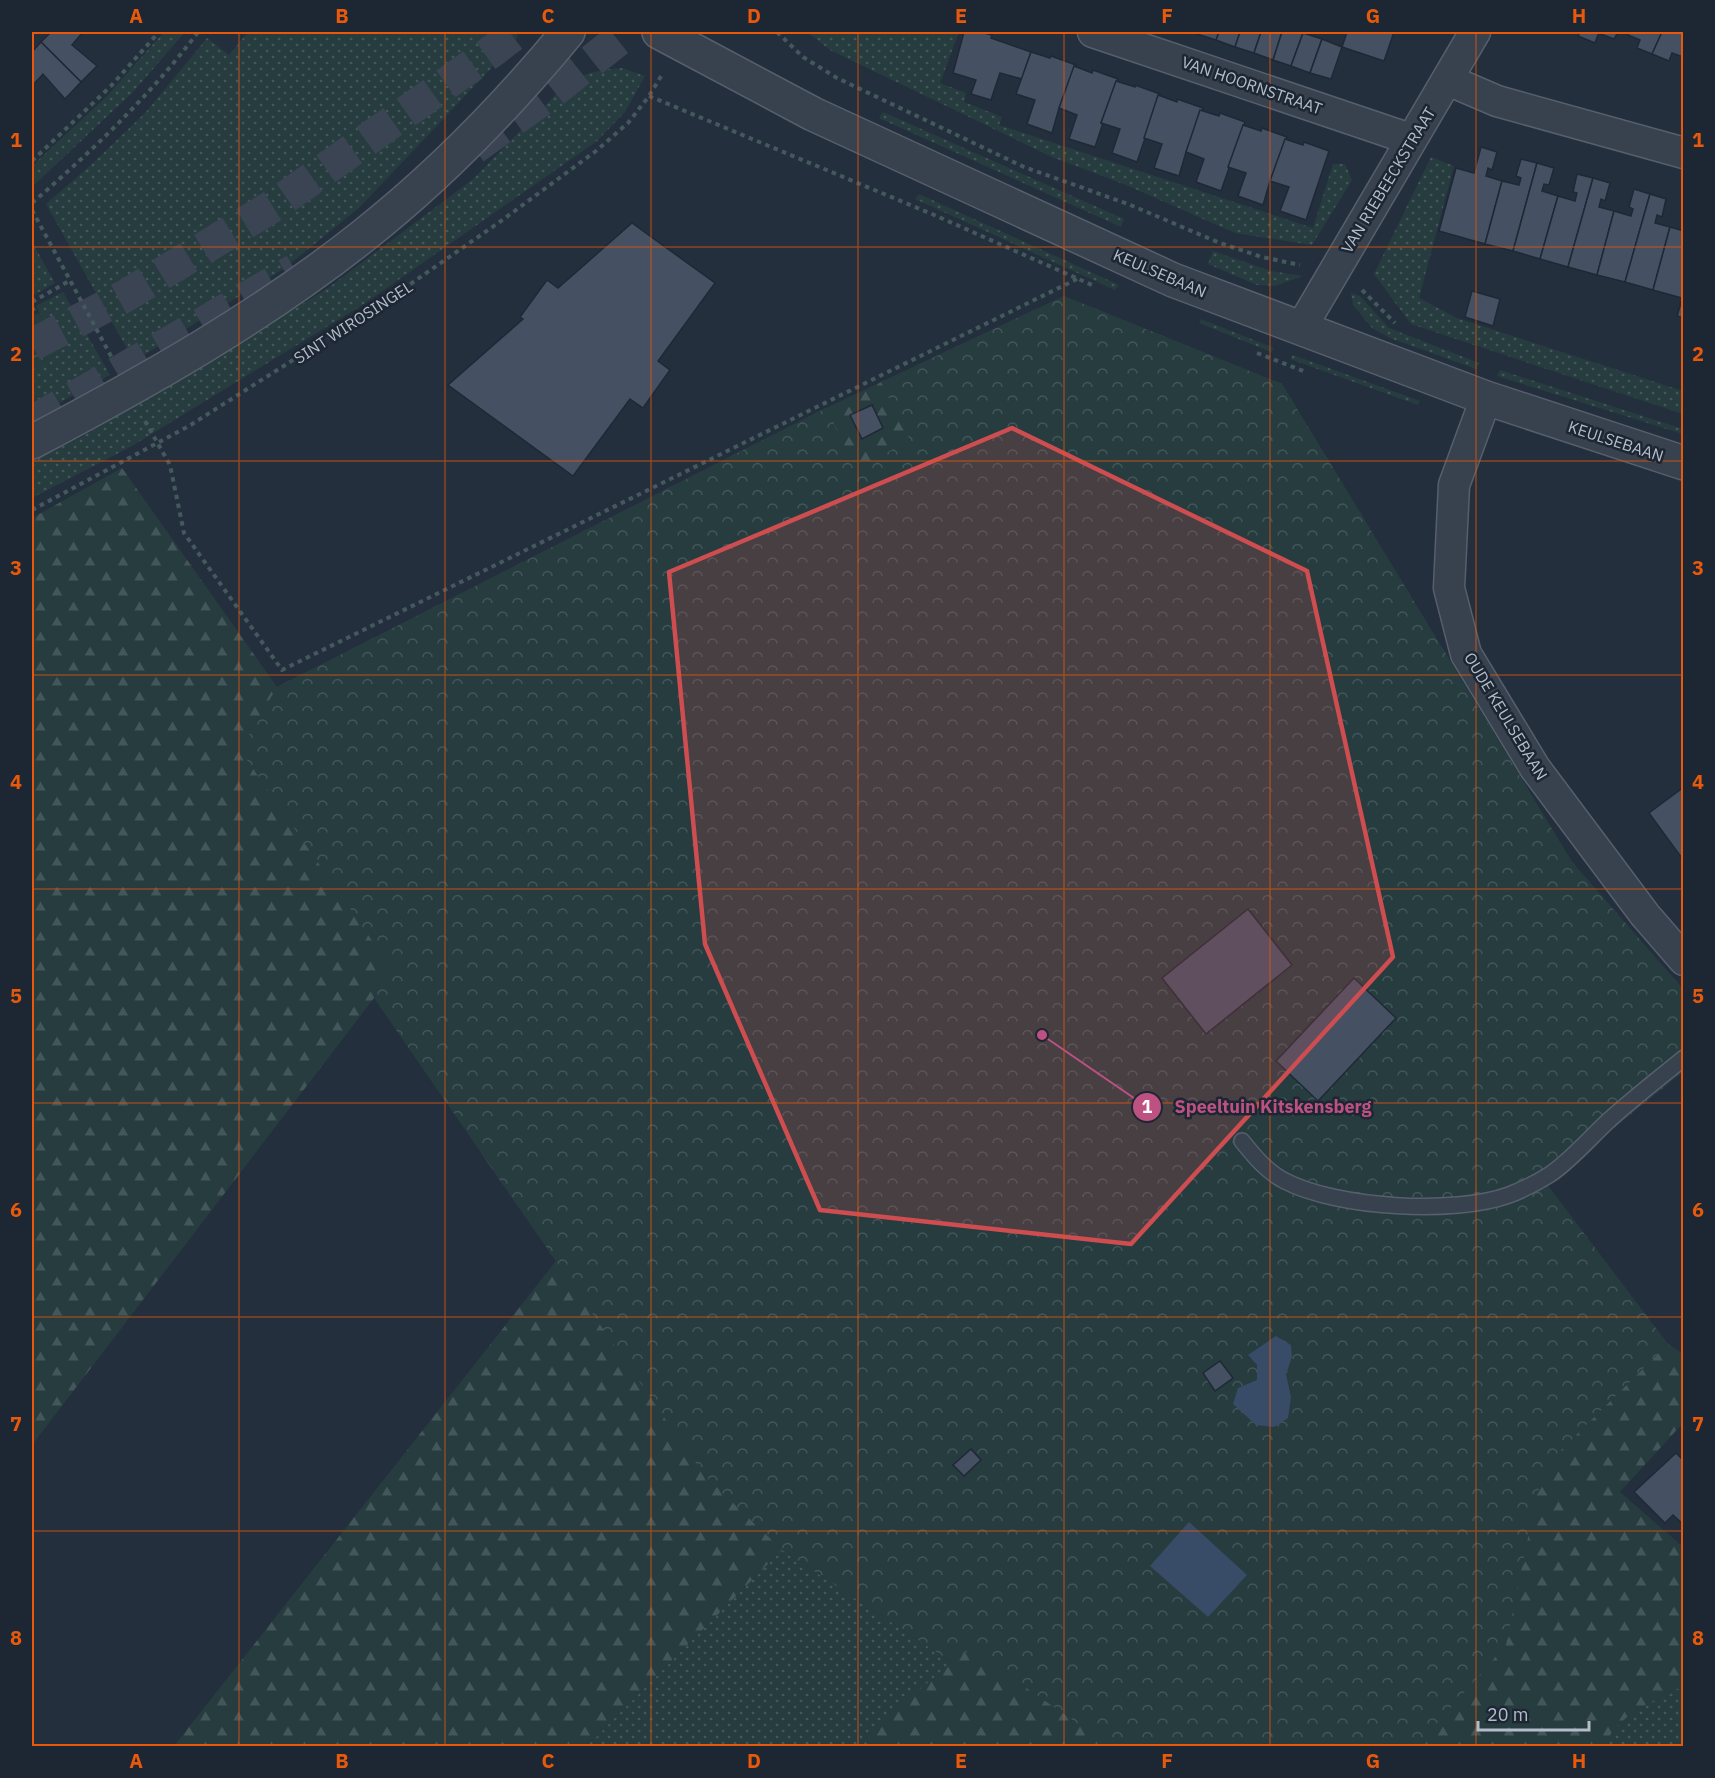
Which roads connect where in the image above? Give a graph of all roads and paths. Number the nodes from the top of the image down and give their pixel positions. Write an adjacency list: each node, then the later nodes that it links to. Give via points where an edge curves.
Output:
1 (159, 32): 11 (path, via 111,86)
2 (198, 32): 12 (path, via 88,155)
3 (568, 32): 25 (street, via 466,146 364,236 221,335)
4 (659, 32): 22 (street, KEULSEBAAN, via 813,114 1068,233 1173,280)
5 (777, 32): 14 (path, via 803,57 837,78 1024,167 1128,204 1235,249)
6 (1093, 32): 9 (street, VAN HOORNSTRAAT)
7 (1475, 32): 8 (street, VAN RIEBEECKSTRAAT)
8 (1448, 80): 9 (street, VAN RIEBEECKSTRAAT); 10 (street, via 1497,101)
9 (1410, 139): 14 (street, VAN RIEBEECKSTRAAT)
10 (1683, 153)
11 (32, 161)
12 (32, 203)
13 (32, 210): 16 (path)
14 (1332, 274): 21 (path, via 1355,284); 22 (street, VAN RIEBEECKSTRAAT)
15 (1077, 279): 17 (path); 28 (path, SINT WIROSINGEL, via 649,96 628,123 596,150 482,234 377,308); 28 (path, via 282,670 184,533 170,465)
16 (71, 280): 18 (path); 25 (path)
17 (1099, 288)
18 (32, 302)
19 (32, 307): 20 (path)
20 (36, 314)
21 (1401, 327)
22 (1301, 328): 26 (street, KEULSEBAAN)
23 (1247, 349): 24 (path)
24 (1279, 362)
25 (129, 390): 27 (street); 28 (path)
26 (1486, 398): 29 (street, KEULSEBAAN); 31 (street, OUDE KEULSEBAAN, via 1454,485 1449,588 1466,654 1535,768)
27 (32, 442)
28 (157, 444): 30 (path, SINT WIROSINGEL)
29 (1683, 463)
30 (32, 510)
31 (1683, 960)
32 (1683, 1058): 33 (lane, via 1551,1174 1509,1195 1476,1203 1415,1206 1315,1193 1284,1181 1259,1162)
33 (1242, 1141)

